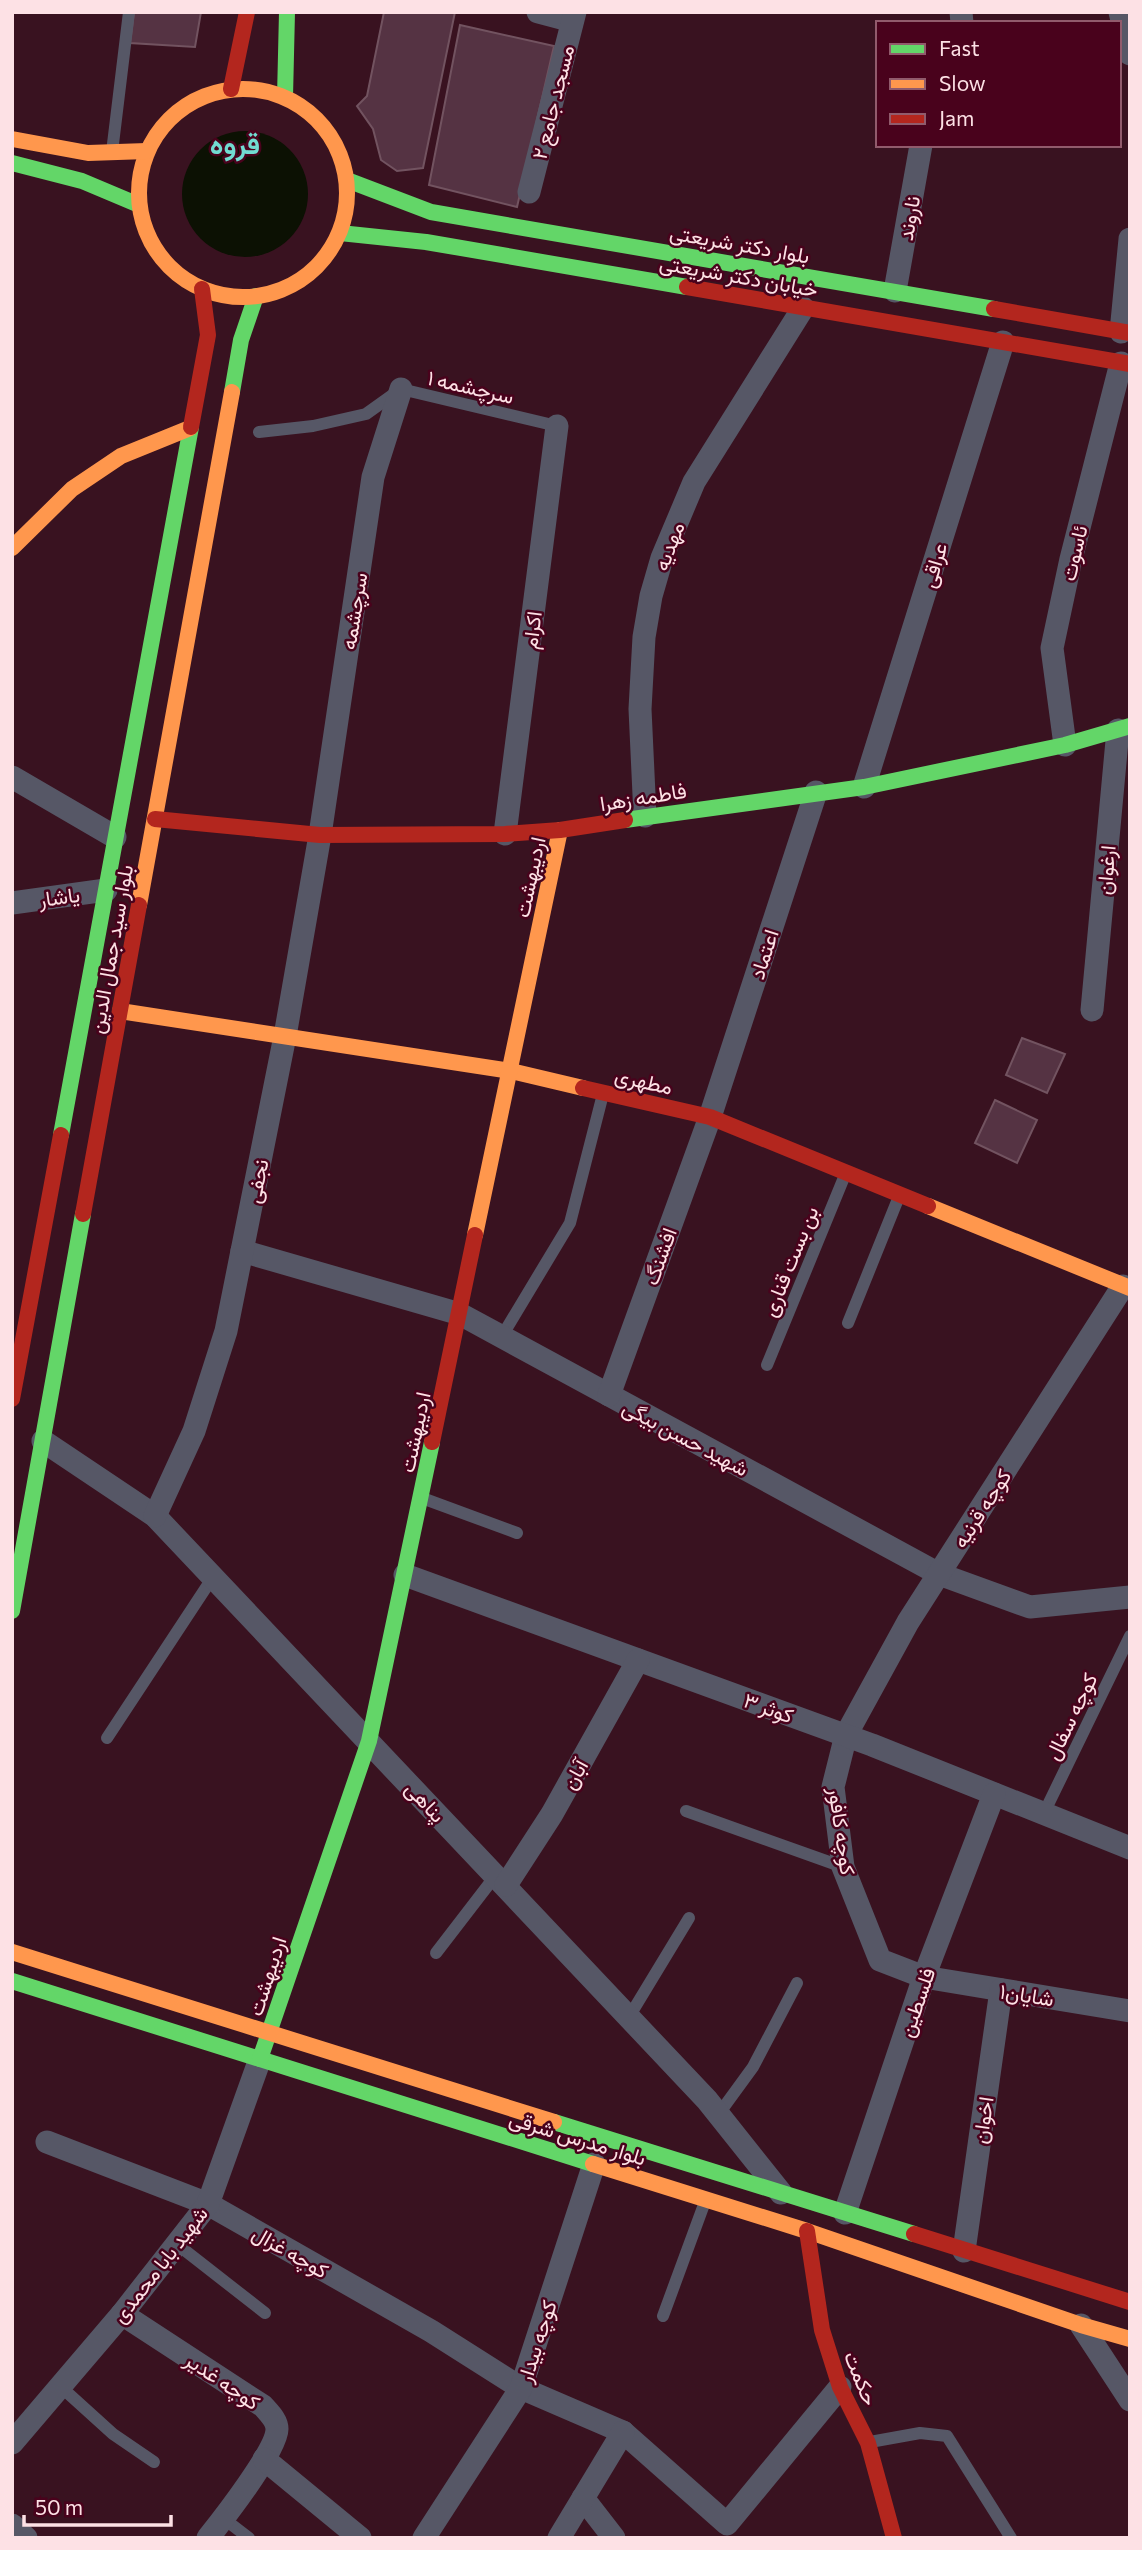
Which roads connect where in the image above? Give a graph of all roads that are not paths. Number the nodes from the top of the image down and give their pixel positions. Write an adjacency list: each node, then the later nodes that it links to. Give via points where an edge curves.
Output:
1 (129, 12): 13 (lane)
2 (247, 12): 8 (main road)
3 (288, 12): 9 (main road)
4 (538, 12): 6 (street)
5 (1120, 12): 7 (street)
6 (574, 17): 16 (street, مسجد جامع ۲)
7 (1130, 54)
8 (231, 89): 9 (main road, via 258,89); 12 (main road, via 210,94 172,115)
9 (285, 97): 15 (main road, via 327,130)
10 (12, 139): 13 (main road, via 88,153)
11 (921, 147): 21 (street, ناروند)
12 (147, 151): 13 (main road); 17 (main road, via 139,177)
13 (112, 152)
14 (12, 163): 17 (main road, via 82,181)
15 (347, 180): 18 (main road); 21 (main road, بلوار دکتر شریعتی, via 431,212)
16 (529, 192)
17 (139, 205): 20 (main road, via 153,246 166,264)
18 (340, 233): 22 (main road, via 326,257 306,276); 23 (main road, خیابان دکتر شریعتی, via 426,242)
19 (1130, 239): 24 (street)
20 (202, 289): 22 (main road, via 228,296); 29 (main road, بلوار سید جمال الدین, via 208,335)
21 (895, 291): 24 (main road, بلوار دکتر شریعتی)
22 (256, 296): 38 (main road, بلوار سید جمال الدین, via 241,341)
23 (803, 308): 25 (main road, خیابان دکتر شریعتی); 37 (street, مهدیه, via 694,482 662,558 644,637 640,709)
24 (1125, 332)
25 (1003, 342): 26 (main road, خیابان دکتر شریعتی); 35 (street, عراقی)
26 (1126, 364): 33 (street, ئاسوت, via 1071,559 1052,648)
27 (401, 389): 28 (lane, سرچشمه ۱); 30 (lane, سرچشمه ۱, via 366,414); 41 (street, سرچشمه, via 373,477)
28 (557, 426): 40 (street, اکرام)
29 (190, 428): 31 (main road, via 121,456 72,489); 42 (main road, بلوار سید جمال الدین)
30 (259, 432)
31 (12, 548)
32 (1124, 728): 33 (main road, فاطمه زهرا); 45 (street, ارغوان)
33 (1065, 745): 35 (main road, فاطمه زهرا)
34 (12, 777): 42 (street)
35 (864, 787): 36 (main road, فاطمه زهرا)
36 (816, 792): 37 (main road, فاطمه زهرا); 50 (street, اعتماد)
37 (645, 817): 39 (main road, فاطمه زهرا)
38 (155, 819): 41 (main road, فاطمه زهرا); 46 (main road, بلوار سید جمال الدین)
39 (560, 830): 40 (main road, فاطمه زهرا); 48 (main road, اردیبهشت)
40 (505, 834): 41 (main road, فاطمه زهرا)
41 (320, 835): 47 (street, نجفی)
42 (115, 837): 43 (main road, بلوار سید جمال الدین)
43 (106, 890): 44 (street, یاشار); 53 (main road, بلوار سید جمال الدین)
44 (12, 903)
45 (1092, 1010)
46 (120, 1011): 47 (main road, مطهری); 53 (main road, بلوار سید جمال الدین)
47 (285, 1036): 48 (main road, مطهری); 54 (street, نجفی)
48 (510, 1071): 49 (main road, مطهری); 56 (main road, اردیبهشت)
49 (603, 1092): 50 (main road, مطهری); 59 (lane, via 570,1223)
50 (710, 1117): 51 (main road, مطهری); 61 (street, افشنگ)
51 (846, 1171): 52 (main road, مطهری); 60 (lane, بن بست قناری)
52 (900, 1194): 55 (main road, مطهری); 57 (lane)
53 (61, 1235): 58 (main road, بلوار سید جمال الدین); 63 (main road, بلوار سید جمال الدین)
54 (242, 1251): 56 (street, شهید حسن بیگی); 65 (street, نجفی, via 226,1331 194,1431)
55 (1127, 1287): 67 (street, کوچه قرنیه)
56 (460, 1314): 59 (street, شهید حسن بیگی); 64 (main road, اردیبهشت)
57 (848, 1323)
58 (18, 1332): 62 (main road, بلوار سید جمال الدین)
59 (502, 1336): 61 (street, شهید حسن بیگی)
60 (767, 1364)
61 (609, 1395): 67 (street, شهید حسن بیگی)
62 (12, 1399)
63 (43, 1441): 65 (street, پناهی); 71 (main road, بلوار سید جمال الدین)
64 (421, 1497): 66 (lane); 68 (main road, اردیبهشت)
65 (155, 1516): 69 (street, پناهی)
66 (517, 1533)
67 (939, 1574): 70 (street, شهید حسن بیگی, via 1030,1607); 74 (street, کوچه قرنیه)
68 (405, 1575): 73 (street, کوثر ۳); 76 (main road, اردیبهشت)
69 (214, 1577): 75 (lane); 76 (street, پناهی)
70 (1130, 1597)
71 (12, 1611)
72 (1130, 1636): 79 (lane, کوچه سفال)
73 (638, 1660): 74 (street, کوثر ۳); 82 (street, آبان, via 552,1814)
74 (846, 1735): 77 (street, کوثر ۳); 81 (street, کوچه کافور, via 833,1787)
75 (107, 1738)
76 (369, 1741): 82 (street, پناهی); 92 (main road, اردیبهشت)
77 (994, 1794): 79 (street, کوثر ۳); 86 (street, فلسطین)
78 (686, 1811): 81 (lane)
79 (1044, 1813): 80 (street, کوثر ۳)
80 (1130, 1848)
81 (843, 1867): 86 (street, کوچه کافور, via 880,1960)
82 (501, 1880): 85 (lane); 91 (street, پناهی)
83 (689, 1918): 91 (lane)
84 (12, 1952): 92 (main road, بلوار مدرس شرقی)
85 (436, 1953)
86 (924, 1977): 89 (street, شایان۱); 100 (street, فلسطین)
87 (12, 1981): 93 (main road, بلوار مدرس شرقی)
88 (797, 1983): 94 (lane, via 753,2067)
89 (1001, 1990): 90 (street, شایان۱); 103 (street, اخوان)
90 (1130, 2011)
91 (629, 2017): 94 (street, پناهی)
92 (270, 2032): 93 (main road, اردیبهشت); 97 (main road, بلوار مدرس شرقی)
93 (260, 2059): 96 (main road, بلوار مدرس شرقی); 99 (street, شهید بابا محمدی)
94 (718, 2115): 97 (street, پناهی)
95 (47, 2142): 99 (street, کوچه غزال)
96 (594, 2164): 98 (main road, بلوار مدرس شرقی); 112 (street, کوچه بیدار)
97 (780, 2193): 100 (main road, بلوار مدرس شرقی)
98 (706, 2199): 101 (main road, بلوار مدرس شرقی); 107 (lane)
99 (208, 2204): 102 (street, شهید بابا محمدی); 112 (street, کوچه غزال, via 431,2331)
100 (845, 2213): 103 (main road, بلوار مدرس شرقی)
101 (807, 2231): 108 (main road, بلوار مدرس شرقی); 111 (main road, حکمت, via 822,2330)
102 (178, 2245): 105 (lane); 106 (street, شهید بابا محمدی)
103 (964, 2250): 104 (main road, بلوار مدرس شرقی)
104 (1130, 2302)
105 (265, 2313)
106 (122, 2314): 110 (street, شهید بابا محمدی); 117 (street, کوچه غدیر, via 263,2406 277,2432)
107 (663, 2316)
108 (1081, 2325): 109 (main road, بلوار مدرس شرقی); 113 (street)
109 (1130, 2339)
110 (60, 2386): 115 (street, شهید بابا محمدی); 118 (lane)
111 (840, 2387): 116 (main road, حکمت); 122 (street)
112 (521, 2388): 114 (street, کوچه غزال); 127 (street, کوچه بیدار)
113 (1130, 2400)
114 (623, 2432): 119 (street); 122 (street, کوچه غزال)
115 (12, 2443)
116 (868, 2443): 130 (main road, حکمت); 131 (lane, via 920,2433 947,2435)
117 (264, 2459): 120 (street, کوچه غدیر); 126 (street)
118 (154, 2462)
119 (583, 2498): 128 (street); 129 (street)
120 (223, 2518): 124 (street, کوچه غدیر); 125 (lane)
121 (12, 2525): 123 (street)
122 (723, 2531)
123 (26, 2538)
124 (208, 2538)
125 (249, 2538)
126 (360, 2538)
127 (424, 2538)
128 (559, 2538)
129 (614, 2538)
130 (894, 2538)
131 (1011, 2538)

